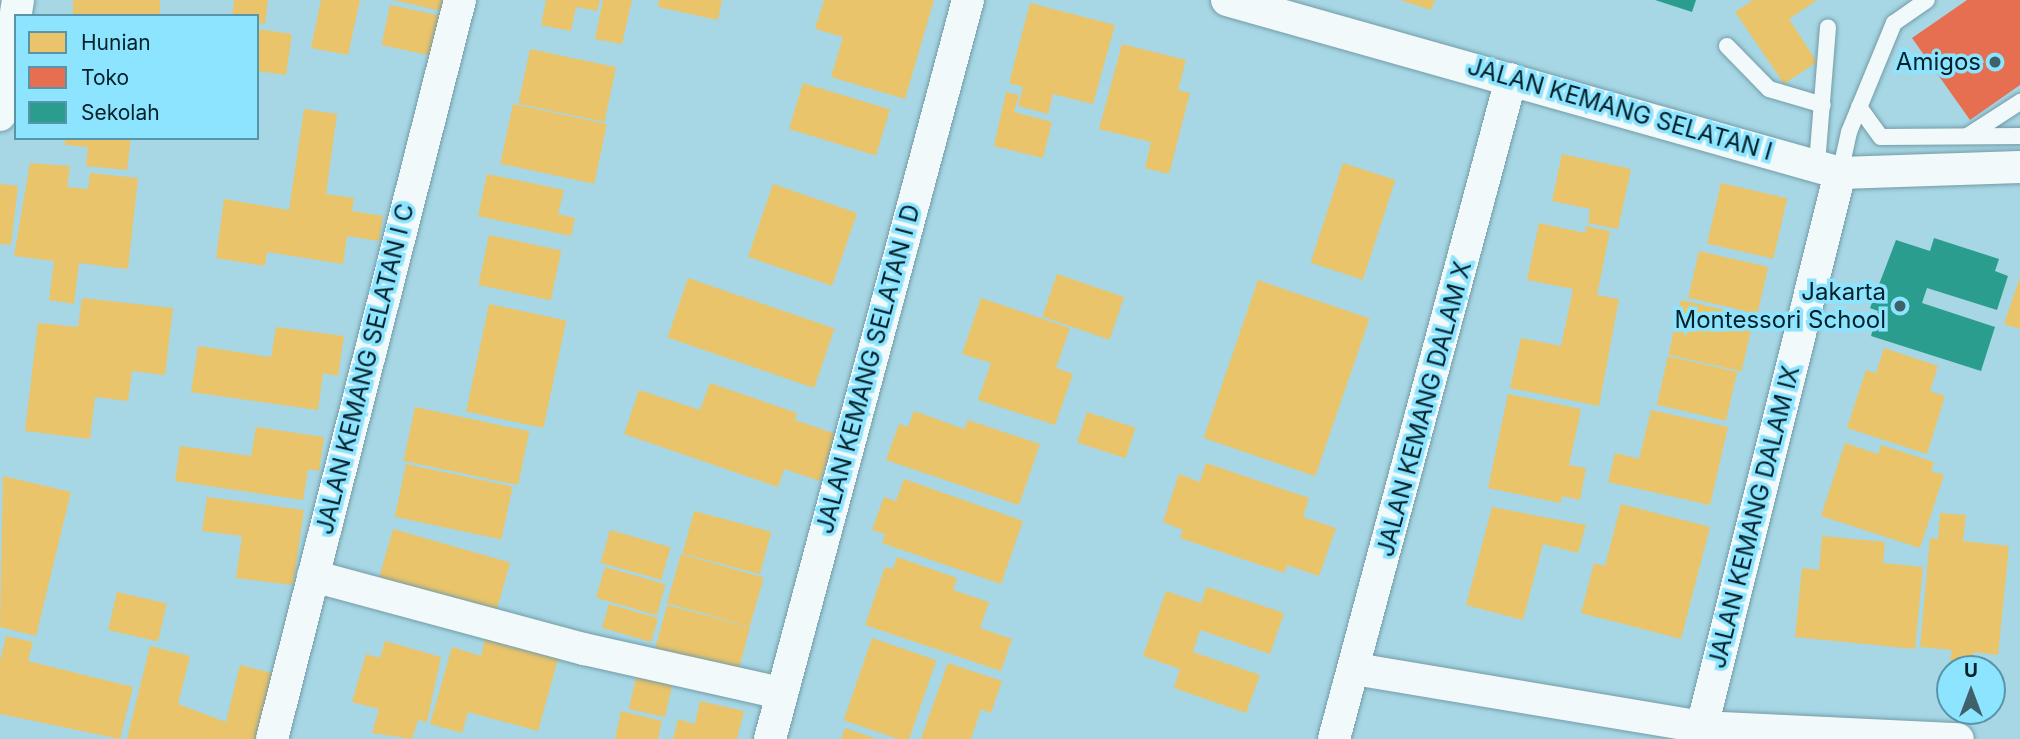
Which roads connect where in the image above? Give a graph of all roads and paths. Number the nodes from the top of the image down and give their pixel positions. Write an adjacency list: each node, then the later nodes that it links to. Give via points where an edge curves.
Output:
1 (460, 0): 17 (street, JALAN KEMANG SELATAN I C)
2 (968, 0): 19 (street, JALAN KEMANG SELATAN I D)
3 (1227, 0): 8 (street, JALAN KEMANG SELATAN I)
4 (1927, 0): 11 (lane, via 1894,23)
5 (14, 26): 12 (street)
6 (1828, 27): 10 (lane)
7 (1727, 46): 10 (lane, via 1769,89)
8 (1511, 79): 15 (street, JALAN KEMANG SELATAN I); 18 (street, JALAN KEMANG DALAM X)
9 (2020, 102): 13 (lane)
10 (1823, 105): 15 (lane)
11 (1859, 107): 13 (lane, via 1881,137); 15 (lane)
12 (0, 115)
13 (1969, 135): 14 (lane)
14 (2020, 137): 16 (lane)
15 (1829, 168): 16 (street, JALAN KEMANG SELATAN I); 20 (street, JALAN KEMANG DALAM IX)
16 (2012, 168)
17 (313, 576): 19 (street, via 584,649); 21 (street, JALAN KEMANG SELATAN I C)
18 (1355, 669): 20 (street); 23 (street, JALAN KEMANG DALAM X)
19 (781, 693): 22 (street, JALAN KEMANG SELATAN I D)
20 (1700, 733): 24 (street)
21 (272, 739)
22 (770, 739)
23 (1334, 739)
24 (1958, 739)

